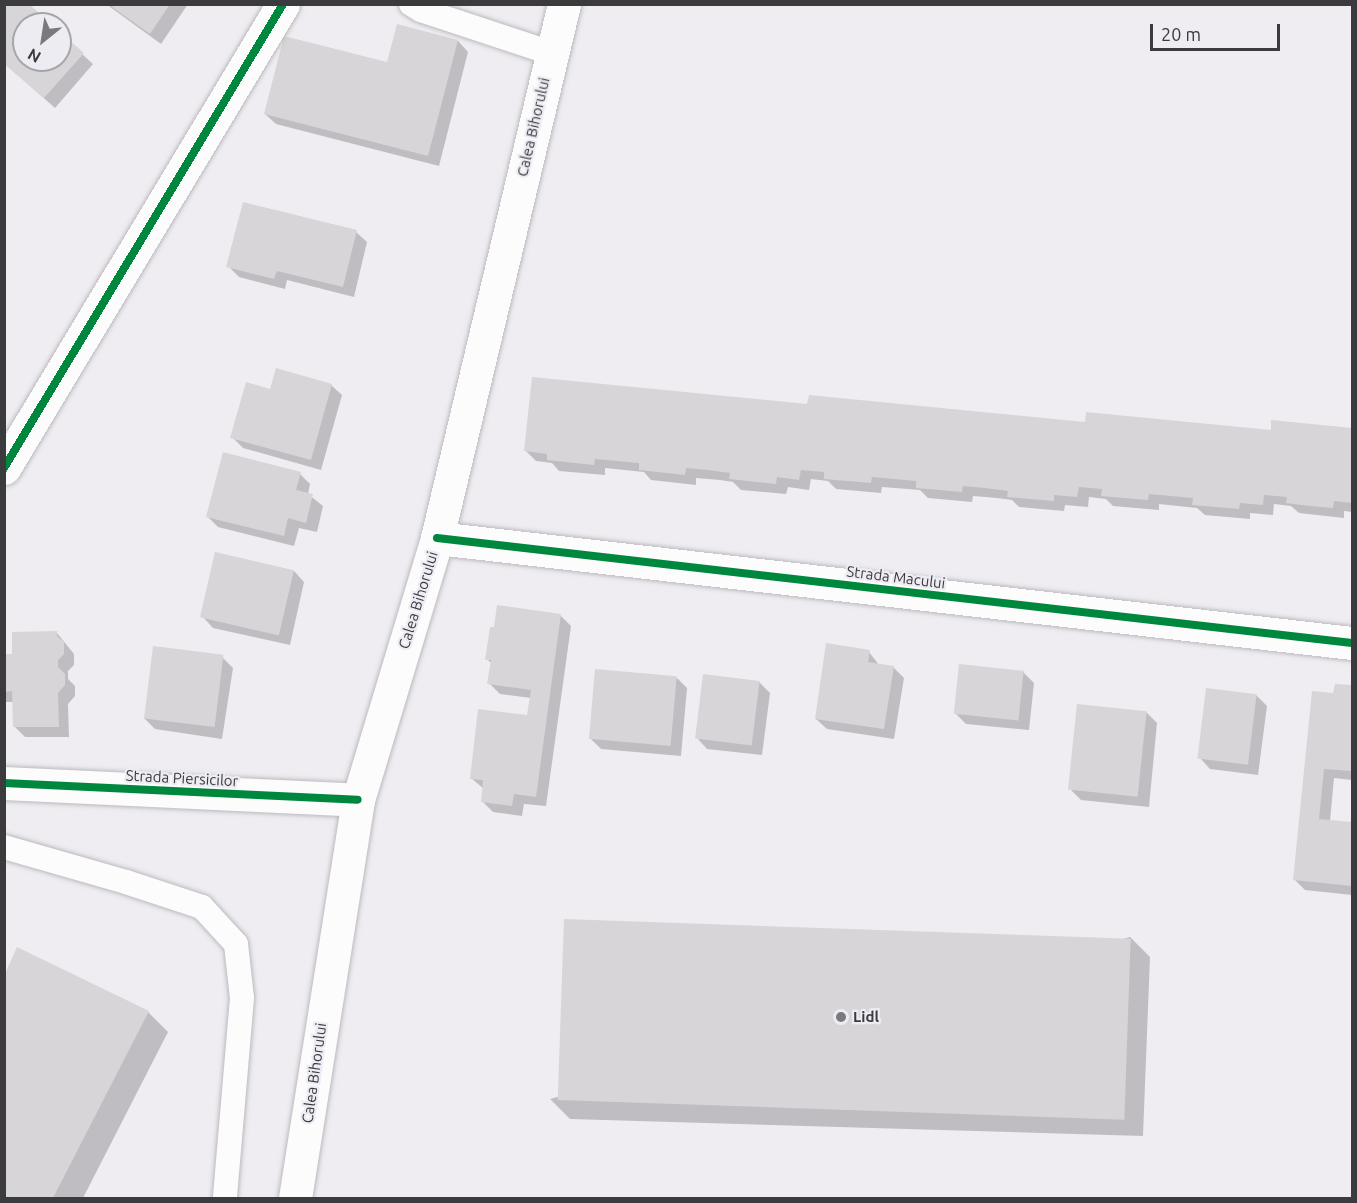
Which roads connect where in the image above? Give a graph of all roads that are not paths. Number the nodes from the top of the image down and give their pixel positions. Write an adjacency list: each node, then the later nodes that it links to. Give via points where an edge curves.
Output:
1 (283, 4): 5 (street)
2 (411, 4): 4 (lane)
3 (564, 4): 4 (street, Calea Bihorului)
4 (551, 54): 6 (street, Calea Bihorului)
5 (4, 468)
6 (437, 538): 7 (street, Strada Macului); 9 (street, Calea Bihorului)
7 (1353, 643)
8 (4, 783): 9 (street, Strada Piersicilor)
9 (358, 800): 12 (street, Calea Bihorului)
10 (4, 847): 11 (lane, via 202,907 236,944 242,998)
11 (225, 1198)
12 (296, 1198)

